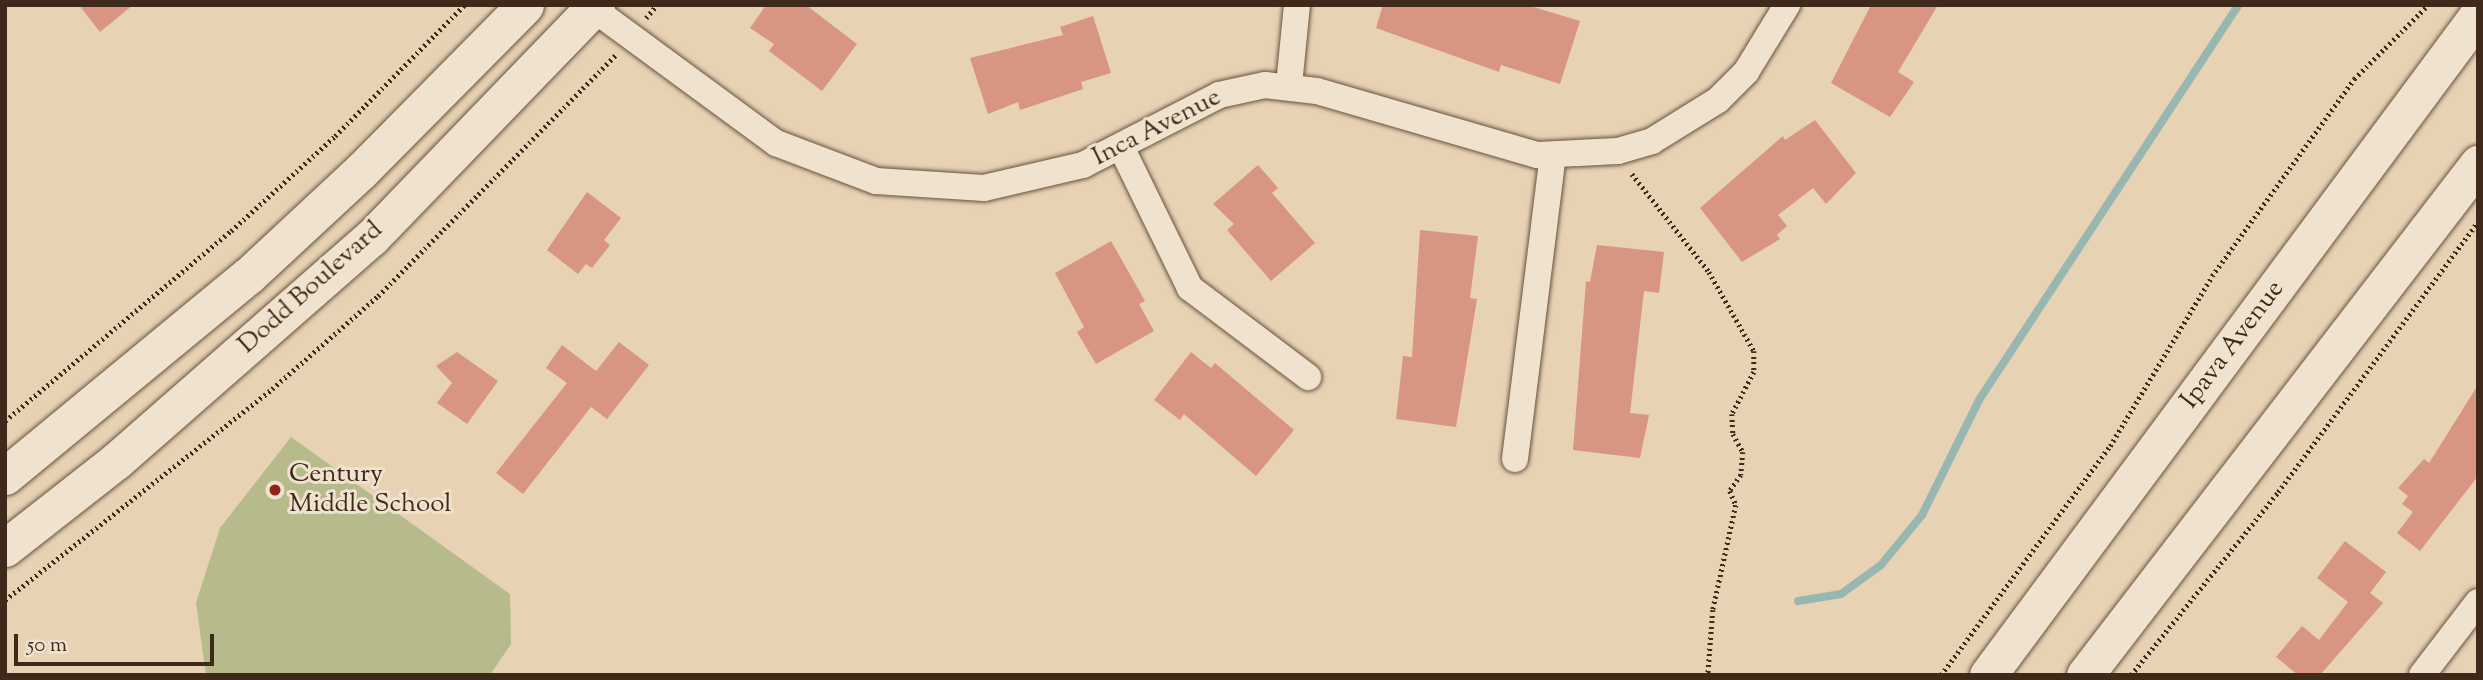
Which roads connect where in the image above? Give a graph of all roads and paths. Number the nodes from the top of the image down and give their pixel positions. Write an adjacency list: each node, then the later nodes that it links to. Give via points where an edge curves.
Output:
1 (464, 5): 17 (path, via 231,231)
2 (525, 5): 19 (main road, Dodd Boulevard, via 361,171 248,276)
3 (657, 5): 9 (path)
4 (1297, 5): 10 (street)
5 (1787, 5): 12 (street, Inca Avenue, via 1746,72 1718,100 1652,141)
6 (2428, 5): 24 (path, via 2354,79 2212,276 2160,371 2110,446)
7 (592, 7): 9 (street, Inca Avenue); 20 (main road, Dodd Boulevard, via 371,238 116,461)
8 (2478, 15): 25 (main road, Ipava Avenue)
9 (630, 37): 11 (street, Inca Avenue, via 776,143 876,181 984,188 1034,180); 21 (path, via 488,189 379,296 272,389)
10 (1289, 85): 11 (street, Inca Avenue, via 1242,87 1219,95); 13 (street, Inca Avenue, via 1500,147)
11 (1121, 147): 16 (street, via 1190,288)
12 (1626, 148): 13 (street, Inca Avenue); 23 (path, via 1634,180 1709,272 1754,351 1754,373 1732,414 1733,434 1743,452 1741,475 1730,491 1736,505 1713,610)
13 (1553, 155): 18 (street)
14 (2478, 164): 26 (main road)
15 (2478, 222): 27 (path, via 2278,492)
16 (1308, 377)
17 (5, 421)
18 (1515, 459)
19 (5, 477)
20 (5, 548)
21 (5, 600)
22 (2478, 602): 28 (street)
23 (1708, 675)
24 (1941, 675)
25 (1988, 675)
26 (2085, 675)
27 (2131, 675)
28 (2422, 675)

